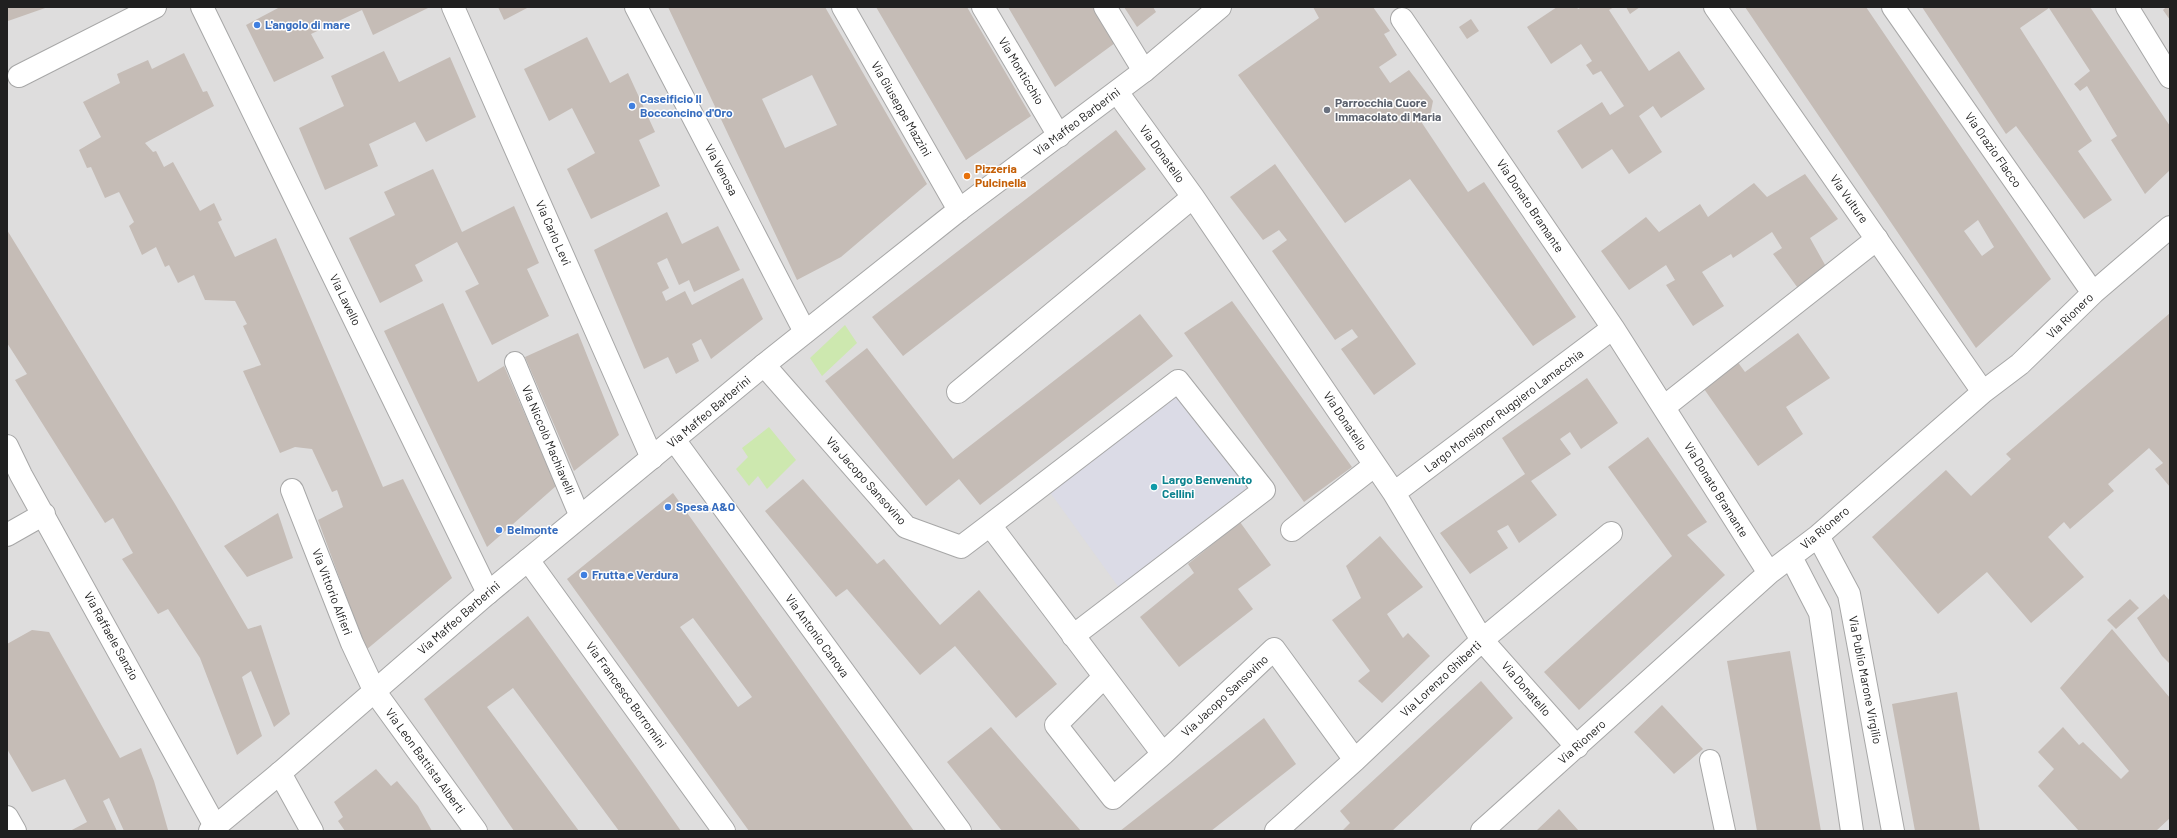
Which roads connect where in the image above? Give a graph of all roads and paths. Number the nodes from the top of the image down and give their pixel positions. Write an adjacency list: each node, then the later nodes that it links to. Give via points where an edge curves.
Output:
1 (155, 7): 14 (street)
2 (202, 7): 46 (street, Via Lavello)
3 (454, 7): 32 (street, Via Carlo Levi)
4 (636, 7): 24 (street, Via Venosa)
5 (843, 7): 19 (street, Via Giuseppe Mazzini)
6 (983, 7): 17 (street, Via Monticchio)
7 (1105, 7): 13 (street)
8 (1220, 7): 13 (street, Via Maffeo Barberini)
9 (1715, 7): 21 (street, Via Vulture)
10 (1893, 7): 22 (street, Via Orazio Flacco)
11 (2127, 7): 15 (street)
12 (1398, 13): 23 (street, Via Donato Bramante)
13 (1144, 71): 16 (street, Via Maffeo Barberini)
14 (19, 76)
15 (2170, 77)
16 (1117, 92): 17 (street, Via Maffeo Barberini); 18 (street, Via Donatello)
17 (1059, 136): 19 (street, Via Maffeo Barberini)
18 (1193, 197): 27 (street); 33 (street, Via Donatello)
19 (959, 210): 24 (street, Via Maffeo Barberini)
20 (2170, 227): 22 (street, Via Rionero)
21 (1877, 239): 28 (street, Via Vulture); 29 (street)
22 (2093, 293): 28 (street, Via Rionero, via 2020,364)
23 (1613, 328): 29 (street, Via Donato Bramante); 35 (street, Largo Monsignor Ruggiero Lamacchia)
24 (805, 332): 26 (street, Via Maffeo Barberini)
25 (515, 362): 37 (lane, Via Niccolò Machiavelli)
26 (764, 366): 30 (street, Via Maffeo Barberini); 38 (street, Via Jacopo Sansovino, via 906,527 961,547)
27 (958, 392)
28 (1983, 392): 42 (street, Via Rionero)
29 (1664, 407): 45 (street, Via Donato Bramante)
30 (675, 441): 32 (street, Via Maffeo Barberini); 62 (street, Via Antonio Canova)
31 (7, 446): 36 (street, Via Raffaele Sanzio, via 21,476)
32 (652, 458): 37 (street, Via Maffeo Barberini)
33 (1375, 465): 35 (street, Via Donatello); 39 (street)
34 (292, 490): 50 (street, Via Vittorio Alfieri, via 352,643)
35 (1394, 494): 48 (street, Via Donatello)
36 (44, 514): 41 (street); 57 (street, Via Raffaele Sanzio)
37 (580, 517): 44 (street, Via Maffeo Barberini)
38 (990, 525): 47 (street); 47 (street, via 1178,381 1264,490)
39 (1292, 530)
40 (1611, 533): 48 (street, Via Lorenzo Ghiberti)
41 (7, 534)
42 (1818, 536): 43 (street, Via Rionero); 67 (street, Via Publio Marone Virgilio, via 1849,594)
43 (1791, 557): 45 (street, Via Rionero); 66 (street, via 1820,613)
44 (528, 560): 46 (street, Via Maffeo Barberini); 61 (street, Via Francesco Borromini)
45 (1769, 573): 51 (street, Via Rionero)
46 (488, 593): 50 (street, Via Maffeo Barberini)
47 (1073, 636): 49 (street)
48 (1482, 640): 51 (street, Via Donatello); 53 (street, Via Lorenzo Ghiberti)
49 (1104, 677): 52 (street); 52 (street, Via Jacopo Sansovino, via 1056,725 1113,798)
50 (375, 692): 55 (street, Via Maffeo Barberini); 60 (street, Via Leon Battista Alberti)
51 (1577, 747): 64 (street, Via Rionero)
52 (1163, 754): 53 (street, Via Jacopo Sansovino, via 1274,649)
53 (1355, 760): 63 (street, Via Lorenzo Ghiberti)
54 (1710, 760): 65 (lane)
55 (280, 774): 57 (street, Via Maffeo Barberini); 59 (street)
56 (7, 817): 58 (street)
57 (212, 829)
58 (15, 831)
59 (312, 831)
60 (476, 831)
61 (724, 831)
62 (960, 831)
63 (1276, 831)
64 (1482, 831)
65 (1725, 831)
66 (1852, 831)
67 (1893, 831)

